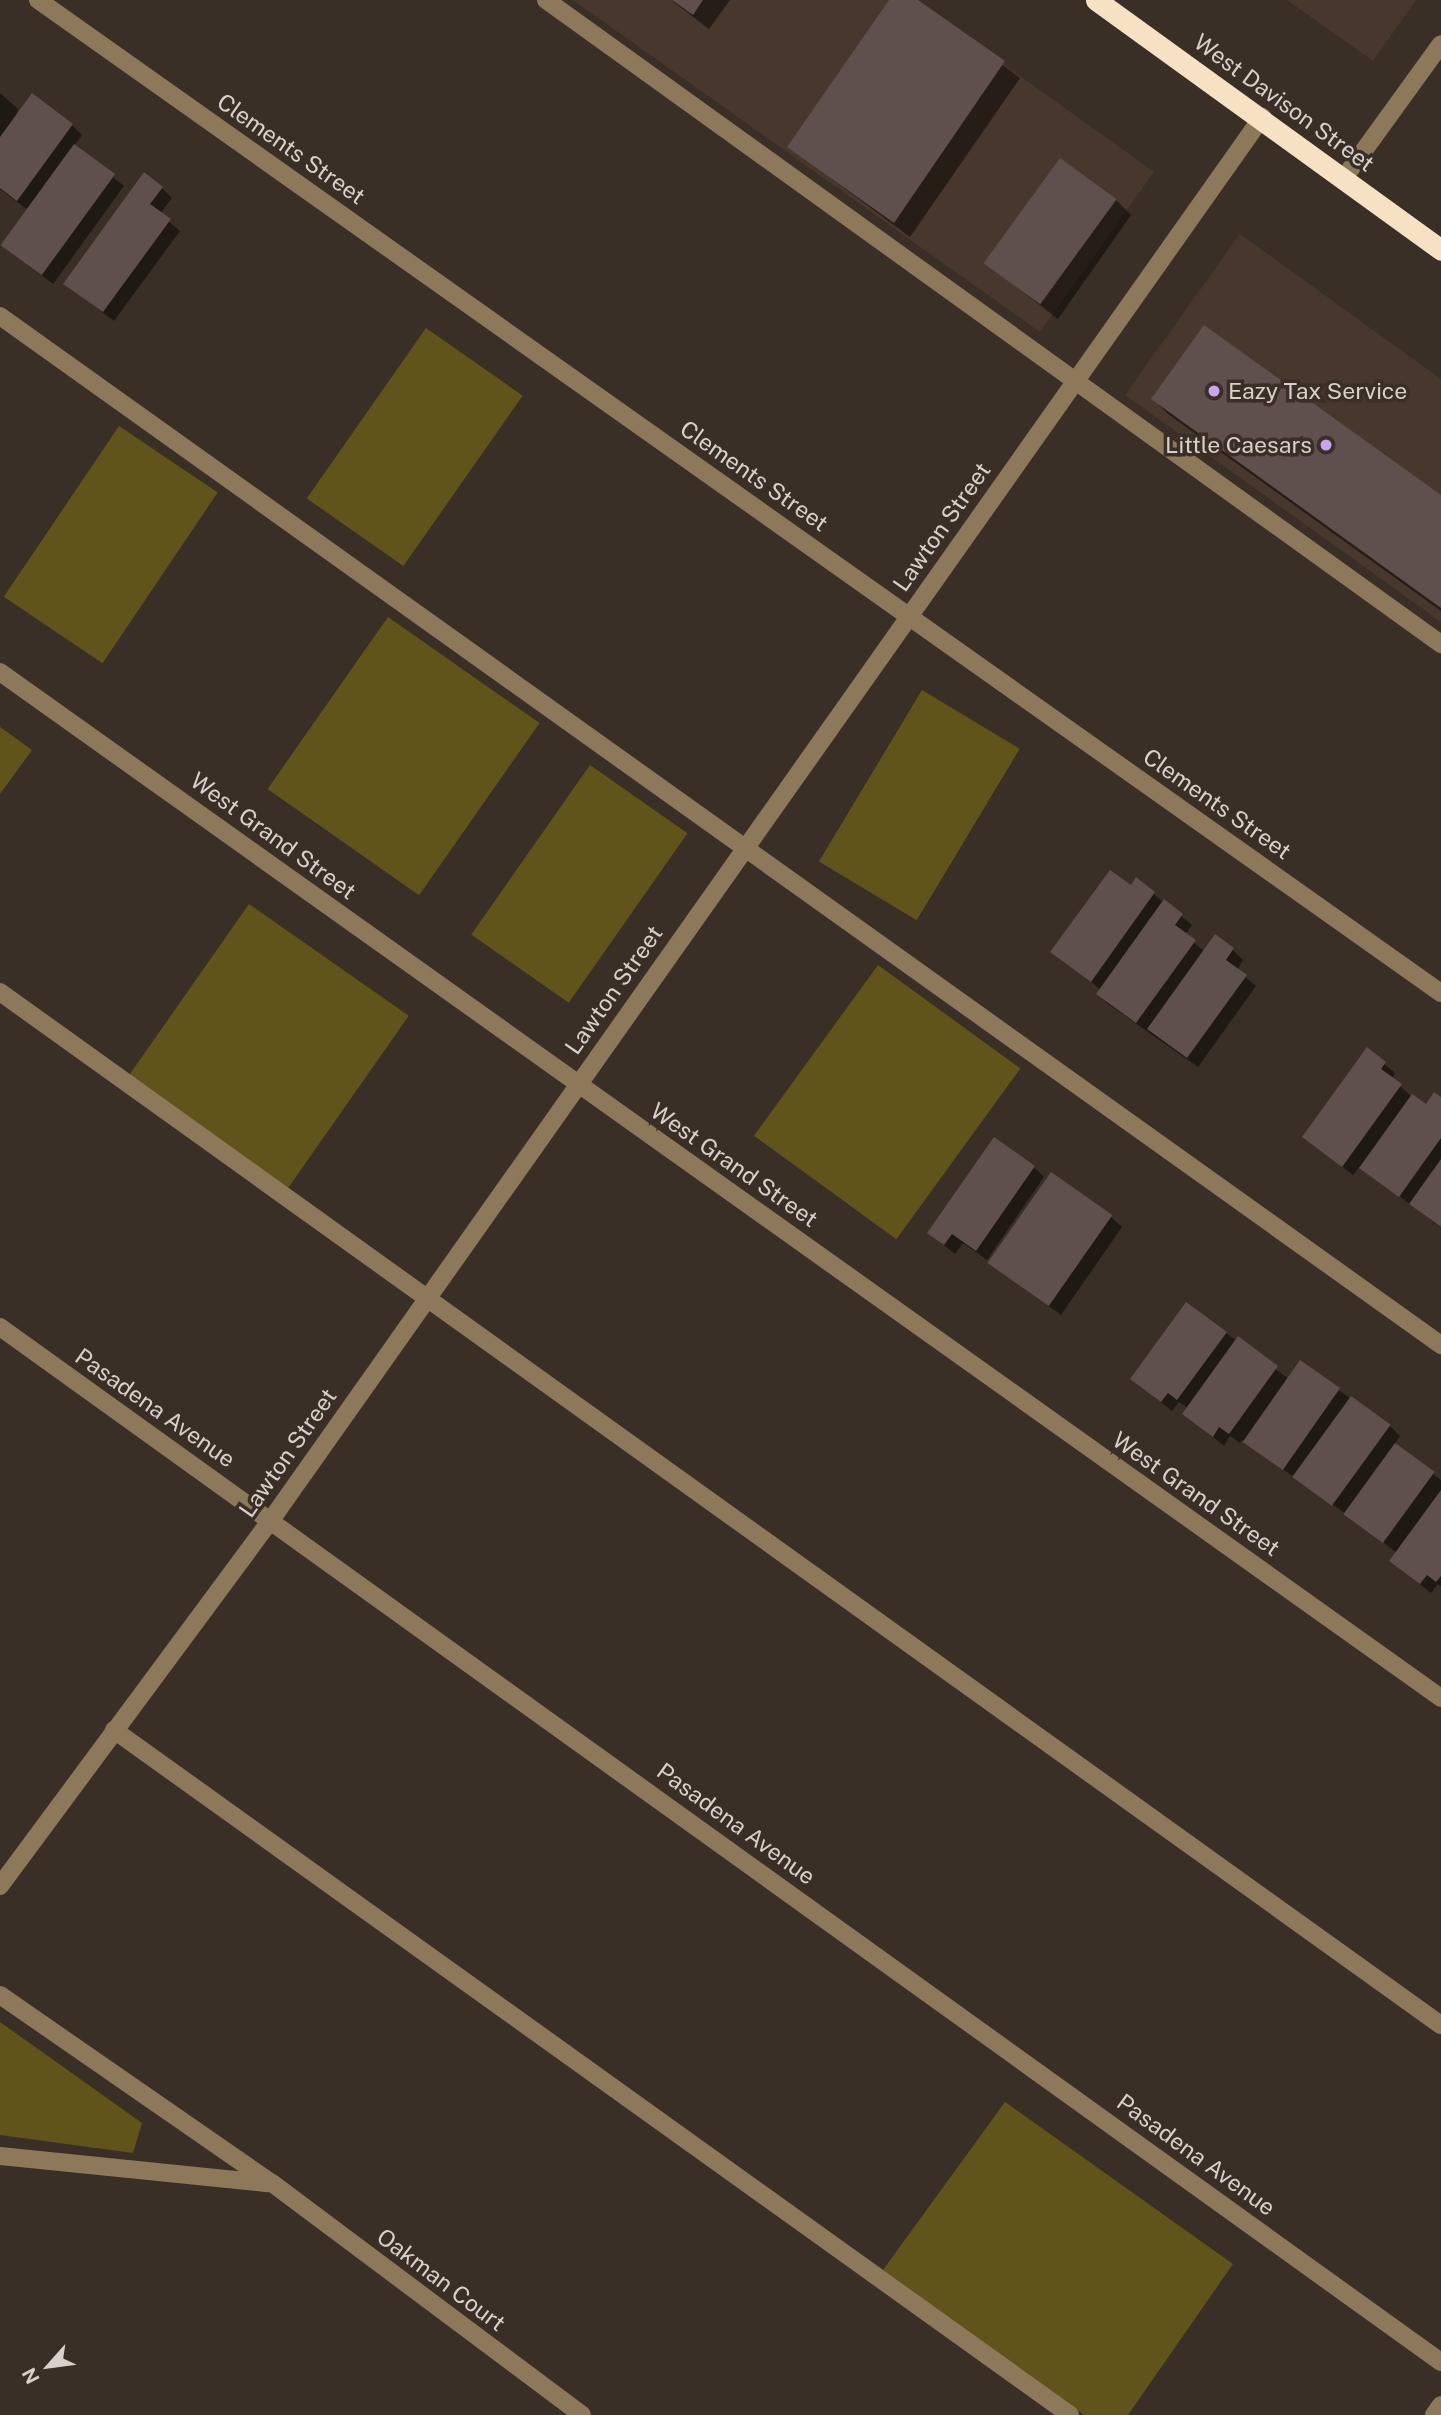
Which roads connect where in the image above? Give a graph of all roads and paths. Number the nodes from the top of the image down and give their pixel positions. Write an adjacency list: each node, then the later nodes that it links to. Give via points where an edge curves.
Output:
1 (38, 0): 10 (street, Clements Street)
2 (546, 0): 9 (street)
3 (1096, 0): 5 (highway, West Davison Street)
4 (1441, 44): 6 (street)
5 (1262, 117): 6 (highway, West Davison Street); 9 (street, Lawton Street)
6 (1344, 178): 7 (highway, West Davison Street)
7 (1441, 250)
8 (0, 316): 13 (street)
9 (1074, 383): 10 (street, Lawton Street); 11 (street)
10 (909, 616): 13 (street, Lawton Street); 15 (street, Clements Street)
11 (1441, 644)
12 (0, 671): 16 (street, West Grand Street)
13 (746, 848): 16 (street, Lawton Street); 19 (street)
14 (0, 992): 17 (street)
15 (1441, 993)
16 (578, 1084): 17 (street, Lawton Street); 21 (street, West Grand Street)
17 (425, 1300): 20 (street, Lawton Street); 25 (street)
18 (0, 1327): 20 (street, Pasadena Avenue)
19 (1441, 1345)
20 (271, 1520): 22 (street, Lawton Street); 28 (street, Pasadena Avenue)
21 (1441, 1698)
22 (114, 1730): 23 (street, Lawton Street); 31 (street)
23 (0, 1886)
24 (0, 1994): 27 (street, Oakman Court)
25 (1441, 2025)
26 (0, 2157): 27 (street)
27 (272, 2183): 30 (street, Oakman Court)
28 (1441, 2362)
29 (1441, 2405): 32 (street)
30 (582, 2415)
31 (1070, 2415)
32 (1434, 2415)

